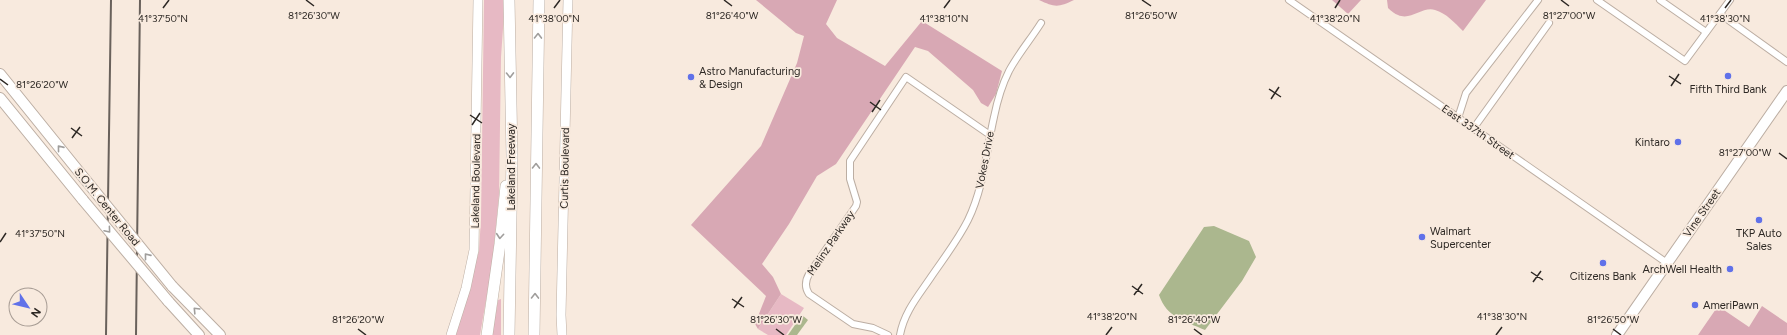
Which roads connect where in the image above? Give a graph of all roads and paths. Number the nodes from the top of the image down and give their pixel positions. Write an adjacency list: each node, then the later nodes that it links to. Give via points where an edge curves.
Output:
1 (478, 0): 26 (street, Lakeland Boulevard, via 474,250 466,288)
2 (509, 0): 21 (highway, Lakeland Freeway, one-way to 21)
3 (539, 0): 23 (highway, one-way to 3)
4 (568, 0): 29 (street, Curtis Boulevard)
5 (1289, 0): 18 (street, East 337th Street)
6 (1538, 0): 18 (street, via 1466,94)
7 (1597, 0): 13 (street, via 1685,60)
8 (1660, 0): 13 (street)
9 (1730, 0): 10 (street)
10 (1720, 14): 13 (street); 14 (street)
11 (1041, 23): 20 (street, Vokes Drive, via 1009,71)
12 (1549, 23): 19 (street)
13 (1706, 32)
14 (1787, 62)
15 (0, 74): 25 (main road, S.O.M. Center Road, one-way to 15, bridge, via 172,286)
16 (1787, 91): 22 (main road, Vine Street)
17 (0, 98): 24 (main road, S.O.M. Center Road, one-way to 24, bridge, via 83,200)
18 (1458, 118): 19 (street, East 337th Street)
19 (1473, 129): 22 (street, East 337th Street)
20 (990, 135): 30 (street, Melinz Parkway, via 906,77 852,157 849,170 856,206 809,274 806,290 853,324 873,328); 31 (street, Vokes Drive, via 985,172 968,220 913,303)
21 (512, 156): 27 (highway, one-way to 27, via 504,193 500,244); 28 (highway, Lakeland Freeway)
22 (1667, 263): 32 (main road, Vine Street)
23 (535, 332)
24 (199, 335)
25 (220, 335)
26 (451, 335)
27 (487, 335)
28 (509, 335)
29 (562, 335)
30 (888, 335)
31 (900, 335)
32 (1617, 335)

